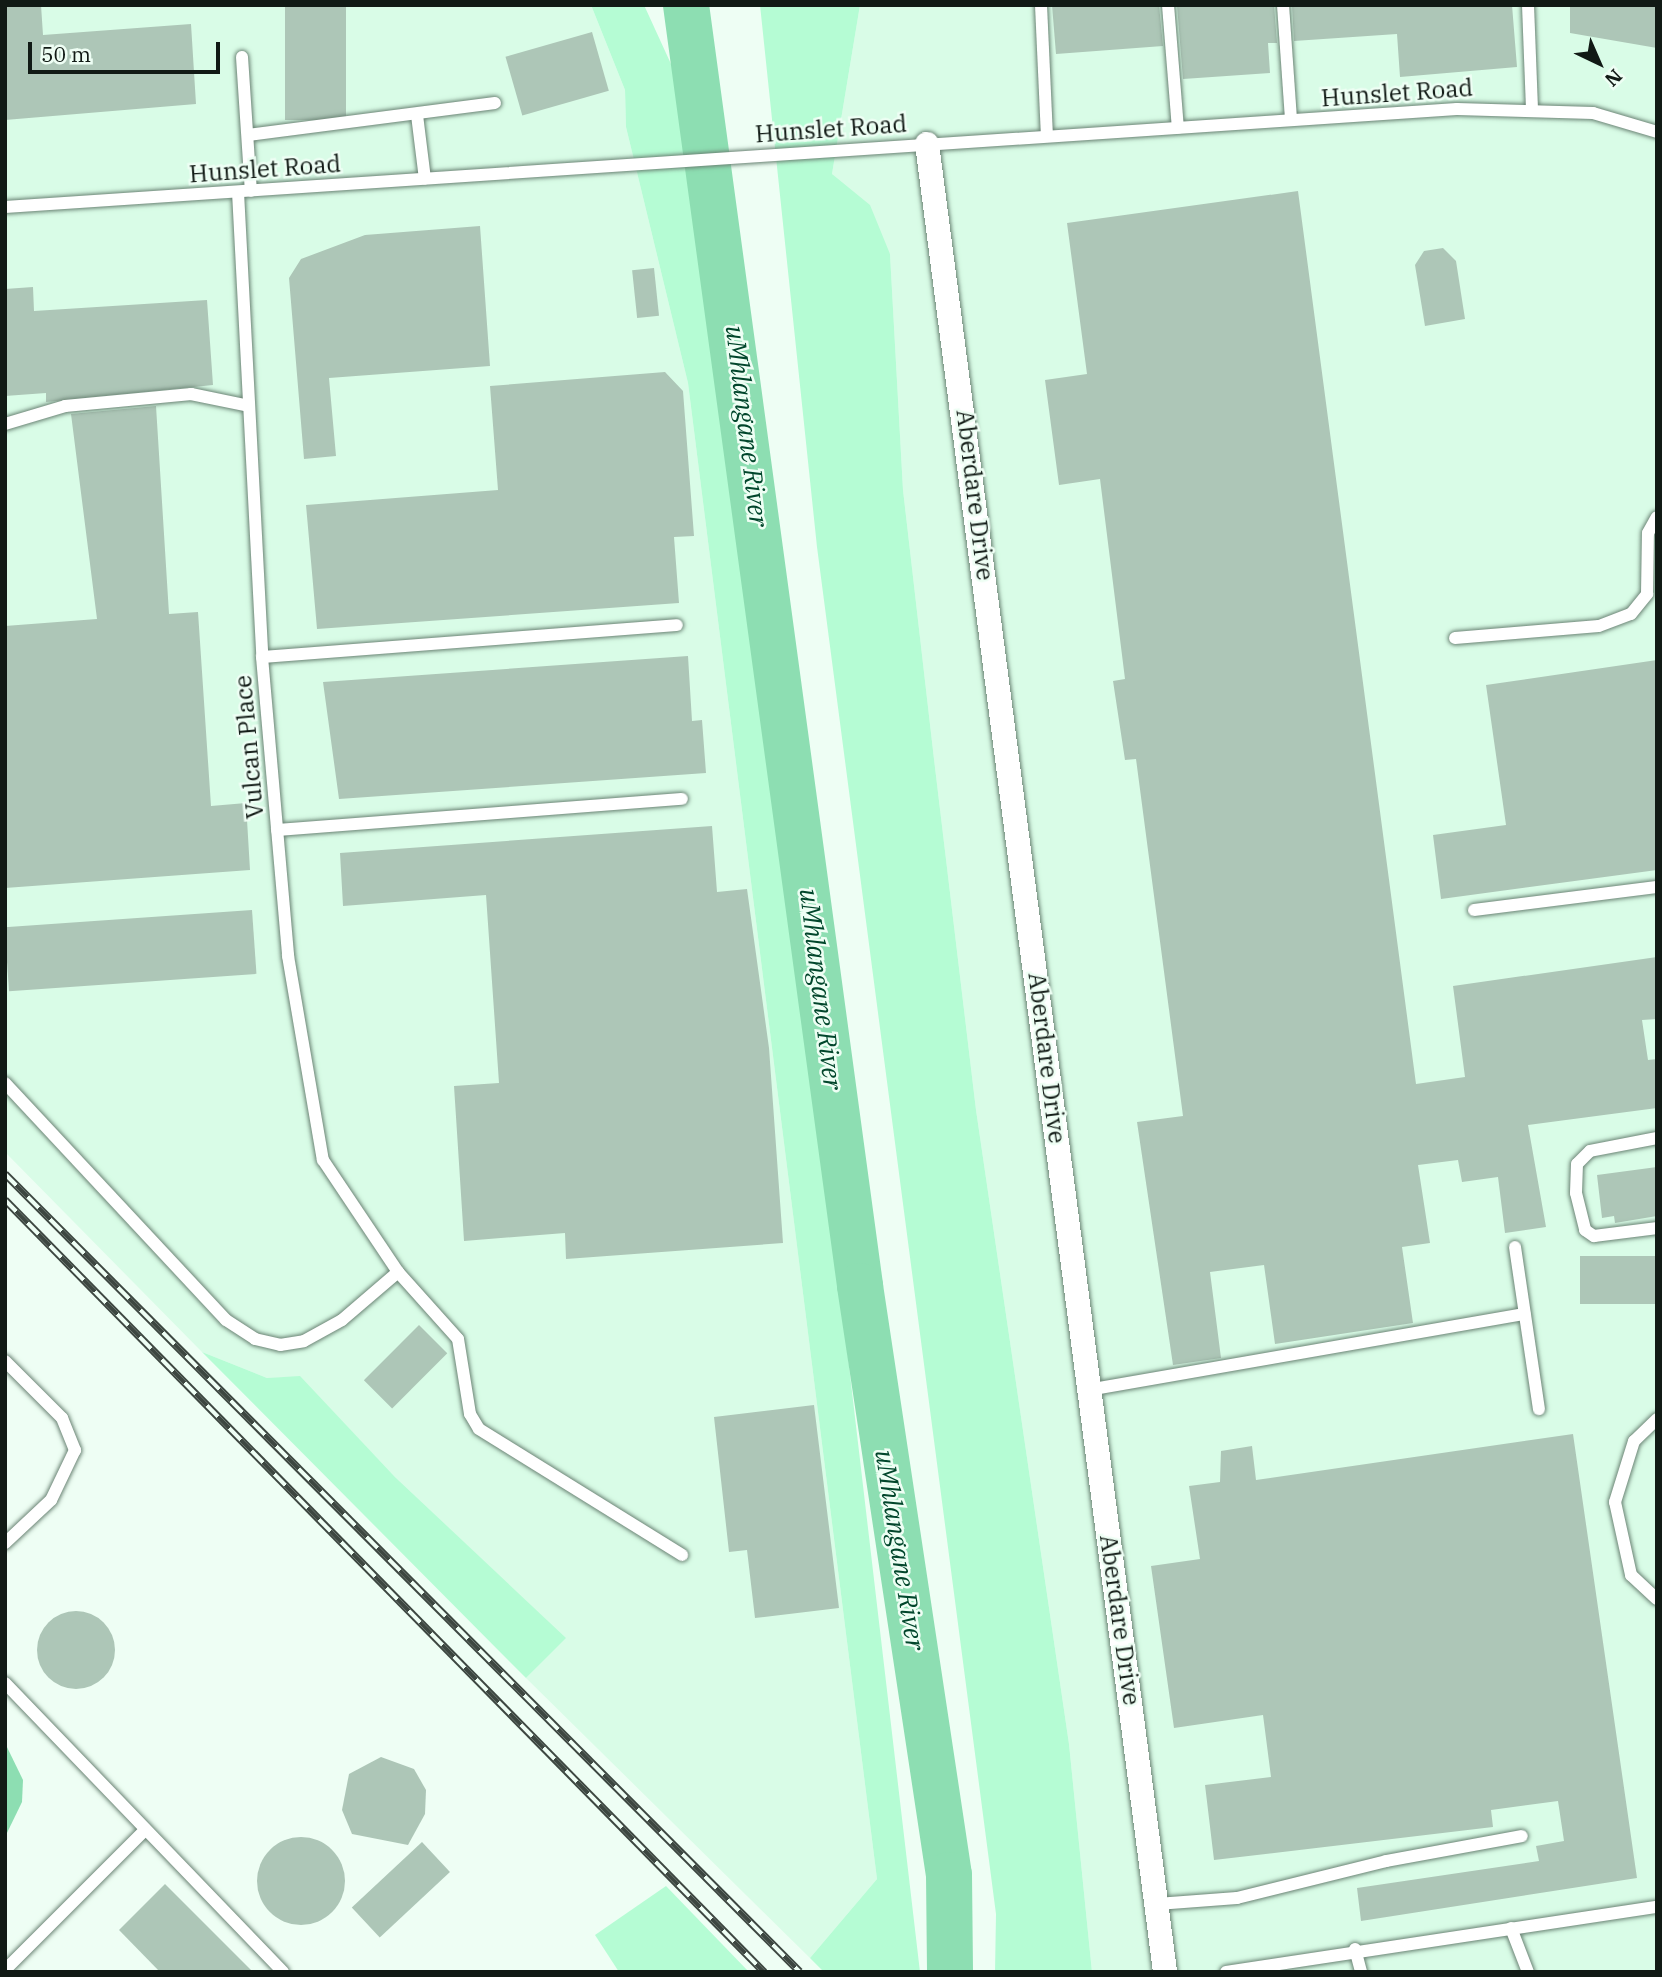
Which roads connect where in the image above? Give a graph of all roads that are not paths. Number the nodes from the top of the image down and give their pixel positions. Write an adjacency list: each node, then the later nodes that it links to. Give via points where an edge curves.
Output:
1 (1041, 5): 13 (lane)
2 (1168, 5): 10 (lane)
3 (1283, 5): 9 (lane)
4 (1528, 5): 7 (lane)
5 (242, 57): 12 (lane, Vulcan Place)
6 (495, 103): 8 (lane)
7 (1532, 107): 9 (lane, Hunslet Road); 11 (lane, Hunslet Road, via 1593,113)
8 (417, 115): 12 (lane); 15 (lane)
9 (1291, 120): 10 (lane, Hunslet Road)
10 (1178, 128): 13 (lane, Hunslet Road)
11 (1657, 132)
12 (248, 135): 16 (lane, Vulcan Place)
13 (1048, 136): 14 (lane, Hunslet Road)
14 (927, 144): 15 (lane, Hunslet Road); 35 (street, Aberdare Drive)
15 (425, 179): 16 (lane, Hunslet Road)
16 (245, 192): 17 (lane, Hunslet Road); 18 (lane, Vulcan Place)
17 (5, 207)
18 (249, 406): 19 (lane, via 191,394 65,406); 23 (lane, Vulcan Place)
19 (5, 424)
20 (1657, 517): 22 (lane, via 1648,533 1647,594 1630,614 1599,626)
21 (677, 625): 23 (lane)
22 (1454, 638)
23 (262, 657): 25 (lane, Vulcan Place)
24 (682, 799): 25 (lane)
25 (277, 830): 32 (lane, Vulcan Place, via 288,956 320,1149)
26 (1657, 887): 27 (lane)
27 (1474, 910)
28 (5, 1083): 32 (lane, via 226,1320 255,1339 280,1345 304,1341 342,1320)
29 (1657, 1138): 30 (lane, via 1590,1151 1577,1164 1576,1193 1586,1230 1594,1236)
30 (1657, 1228)
31 (1515, 1247): 33 (lane)
32 (398, 1272): 39 (lane, Vulcan Place, via 458,1339 470,1414 479,1429)
33 (1524, 1314): 35 (lane); 36 (lane)
34 (5, 1361): 38 (lane, via 62,1418 75,1450 58,1491)
35 (1088, 1390): 44 (street, Aberdare Drive)
36 (1539, 1409)
37 (1657, 1419): 40 (lane, via 1634,1441 1615,1502 1631,1575)
38 (5, 1543)
39 (682, 1555)
40 (1657, 1599)
41 (5, 1683): 42 (lane)
42 (145, 1830): 48 (lane); 49 (lane)
43 (1522, 1836): 44 (lane, via 1386,1861 1237,1898)
44 (1157, 1905): 50 (street, Aberdare Drive)
45 (1657, 1907): 46 (lane)
46 (1511, 1928): 47 (lane); 53 (lane)
47 (1356, 1949): 51 (lane); 52 (lane)
48 (5, 1970)
49 (283, 1972)
50 (1165, 1972)
51 (1226, 1972)
52 (1361, 1972)
53 (1528, 1972)

